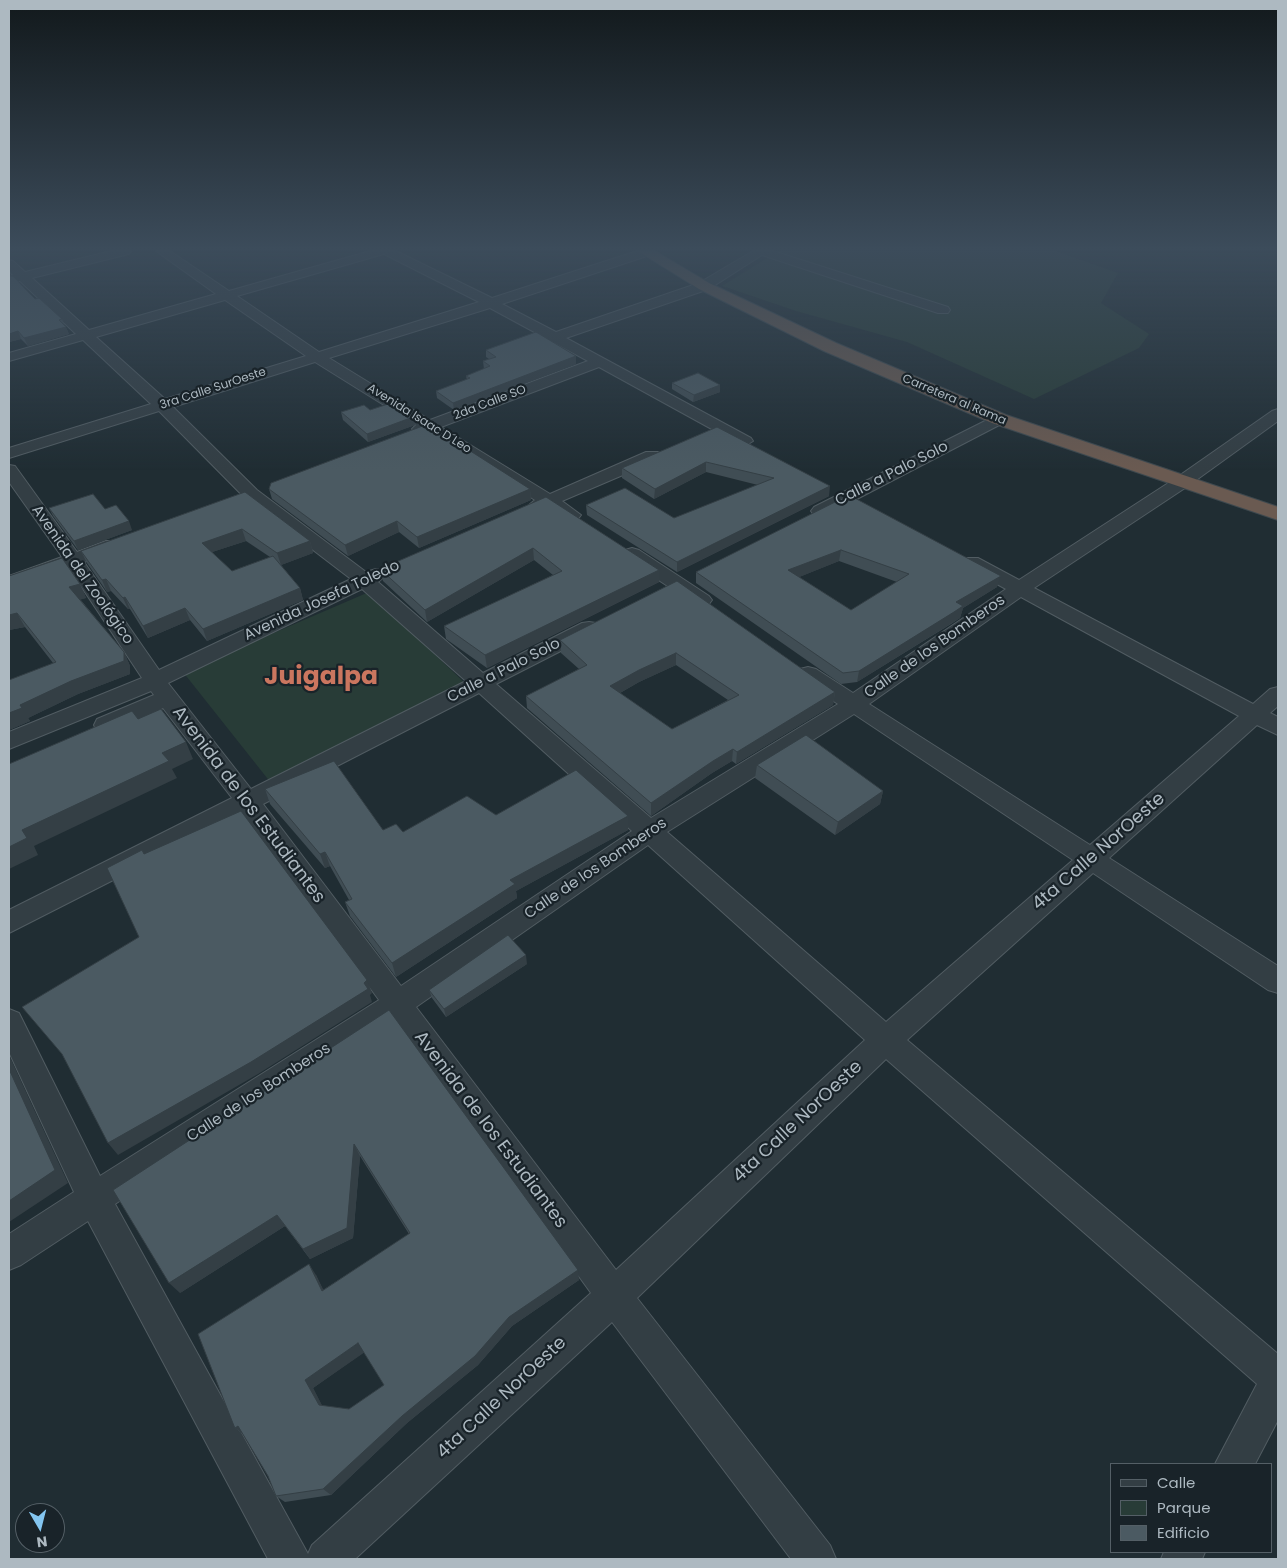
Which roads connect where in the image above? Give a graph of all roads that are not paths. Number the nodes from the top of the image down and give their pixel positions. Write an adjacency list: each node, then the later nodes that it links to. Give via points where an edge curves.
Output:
1 (73, 324): 8 (street)
2 (126, 324): 8 (street)
3 (270, 324): 11 (street, Avenida Isaac D´Leo)
4 (423, 324): 11 (street, 3ra Calle SurOeste)
5 (531, 324): 9 (street)
6 (593, 324): 9 (street)
7 (783, 324): 15 (highway, Carretera al Rama)
8 (86, 335): 10 (street); 13 (street)
9 (556, 337): 12 (street)
10 (9, 357)
11 (317, 357): 13 (street, 3ra Calle SurOeste); 16 (street, Avenida Isaac D´Leo)
12 (597, 362): 16 (street, 2da Calle SO); 19 (street, via 709,431)
13 (162, 406): 20 (street, 3ra Calle SurOeste); 33 (street, via 251,494)
14 (1278, 414): 22 (street, Calle de los Bomberos)
15 (999, 419): 22 (highway, Carretera al Rama); 26 (street, Calle a Palo Solo)
16 (430, 425): 17 (street, 2da Calle SO); 23 (street, Avenida Isaac D´Leo)
17 (404, 436)
18 (665, 450): 23 (street)
19 (762, 450)
20 (9, 453)
21 (9, 470): 31 (street, Avenida del Zoológico)
22 (1182, 482): 25 (highway, Carretera al Rama); 35 (street, Calle de los Bomberos)
23 (549, 500): 24 (street); 27 (street, Avenida Isaac D´Leo)
24 (522, 512)
25 (1278, 514)
26 (806, 518)
27 (581, 521)
28 (129, 539): 31 (street)
29 (622, 547): 36 (street)
30 (960, 556): 35 (street)
31 (73, 560): 34 (street); 40 (street, Avenida del Zoológico)
32 (390, 569): 33 (street, Avenida Josefa Toledo)
33 (364, 580): 39 (street); 40 (street, Avenida Josefa Toledo)
34 (9, 583)
35 (1020, 588): 42 (street, Calle de los Bomberos); 43 (street)
36 (718, 611)
37 (609, 618): 39 (street, Calle a Palo Solo)
38 (789, 660): 42 (street)
39 (480, 683): 46 (street, Calle a Palo Solo); 47 (street)
40 (160, 690): 44 (street); 45 (street, Avenida Josefa Toledo); 46 (street, Avenida de los Estudiantes)
41 (1278, 694): 43 (street, 4ta Calle NorOeste)
42 (852, 705): 47 (street, Calle de los Bomberos); 48 (street)
43 (1266, 721): 48 (street, 4ta Calle NorOeste)
44 (88, 732)
45 (9, 740)
46 (247, 801): 49 (street, Calle a Palo Solo); 51 (street, Avenida de los Estudiantes)
47 (650, 831): 51 (street, Calle de los Bomberos); 53 (street)
48 (1090, 860): 50 (street); 53 (street, 4ta Calle NorOeste)
49 (9, 922)
50 (1278, 981)
51 (397, 1004): 54 (street, Calle de los Bomberos); 56 (street, Avenida de los Estudiantes)
52 (9, 1022): 54 (street)
53 (886, 1040): 56 (street, 4ta Calle NorOeste); 57 (street)
54 (94, 1198): 55 (street, Calle de los Bomberos); 60 (street)
55 (9, 1253)
56 (614, 1296): 61 (street, 4ta Calle NorOeste); 62 (street, Avenida de los Estudiantes)
57 (1278, 1378)
58 (1278, 1383): 59 (street)
59 (1235, 1463)
60 (290, 1559)
61 (326, 1559)
62 (816, 1559)

